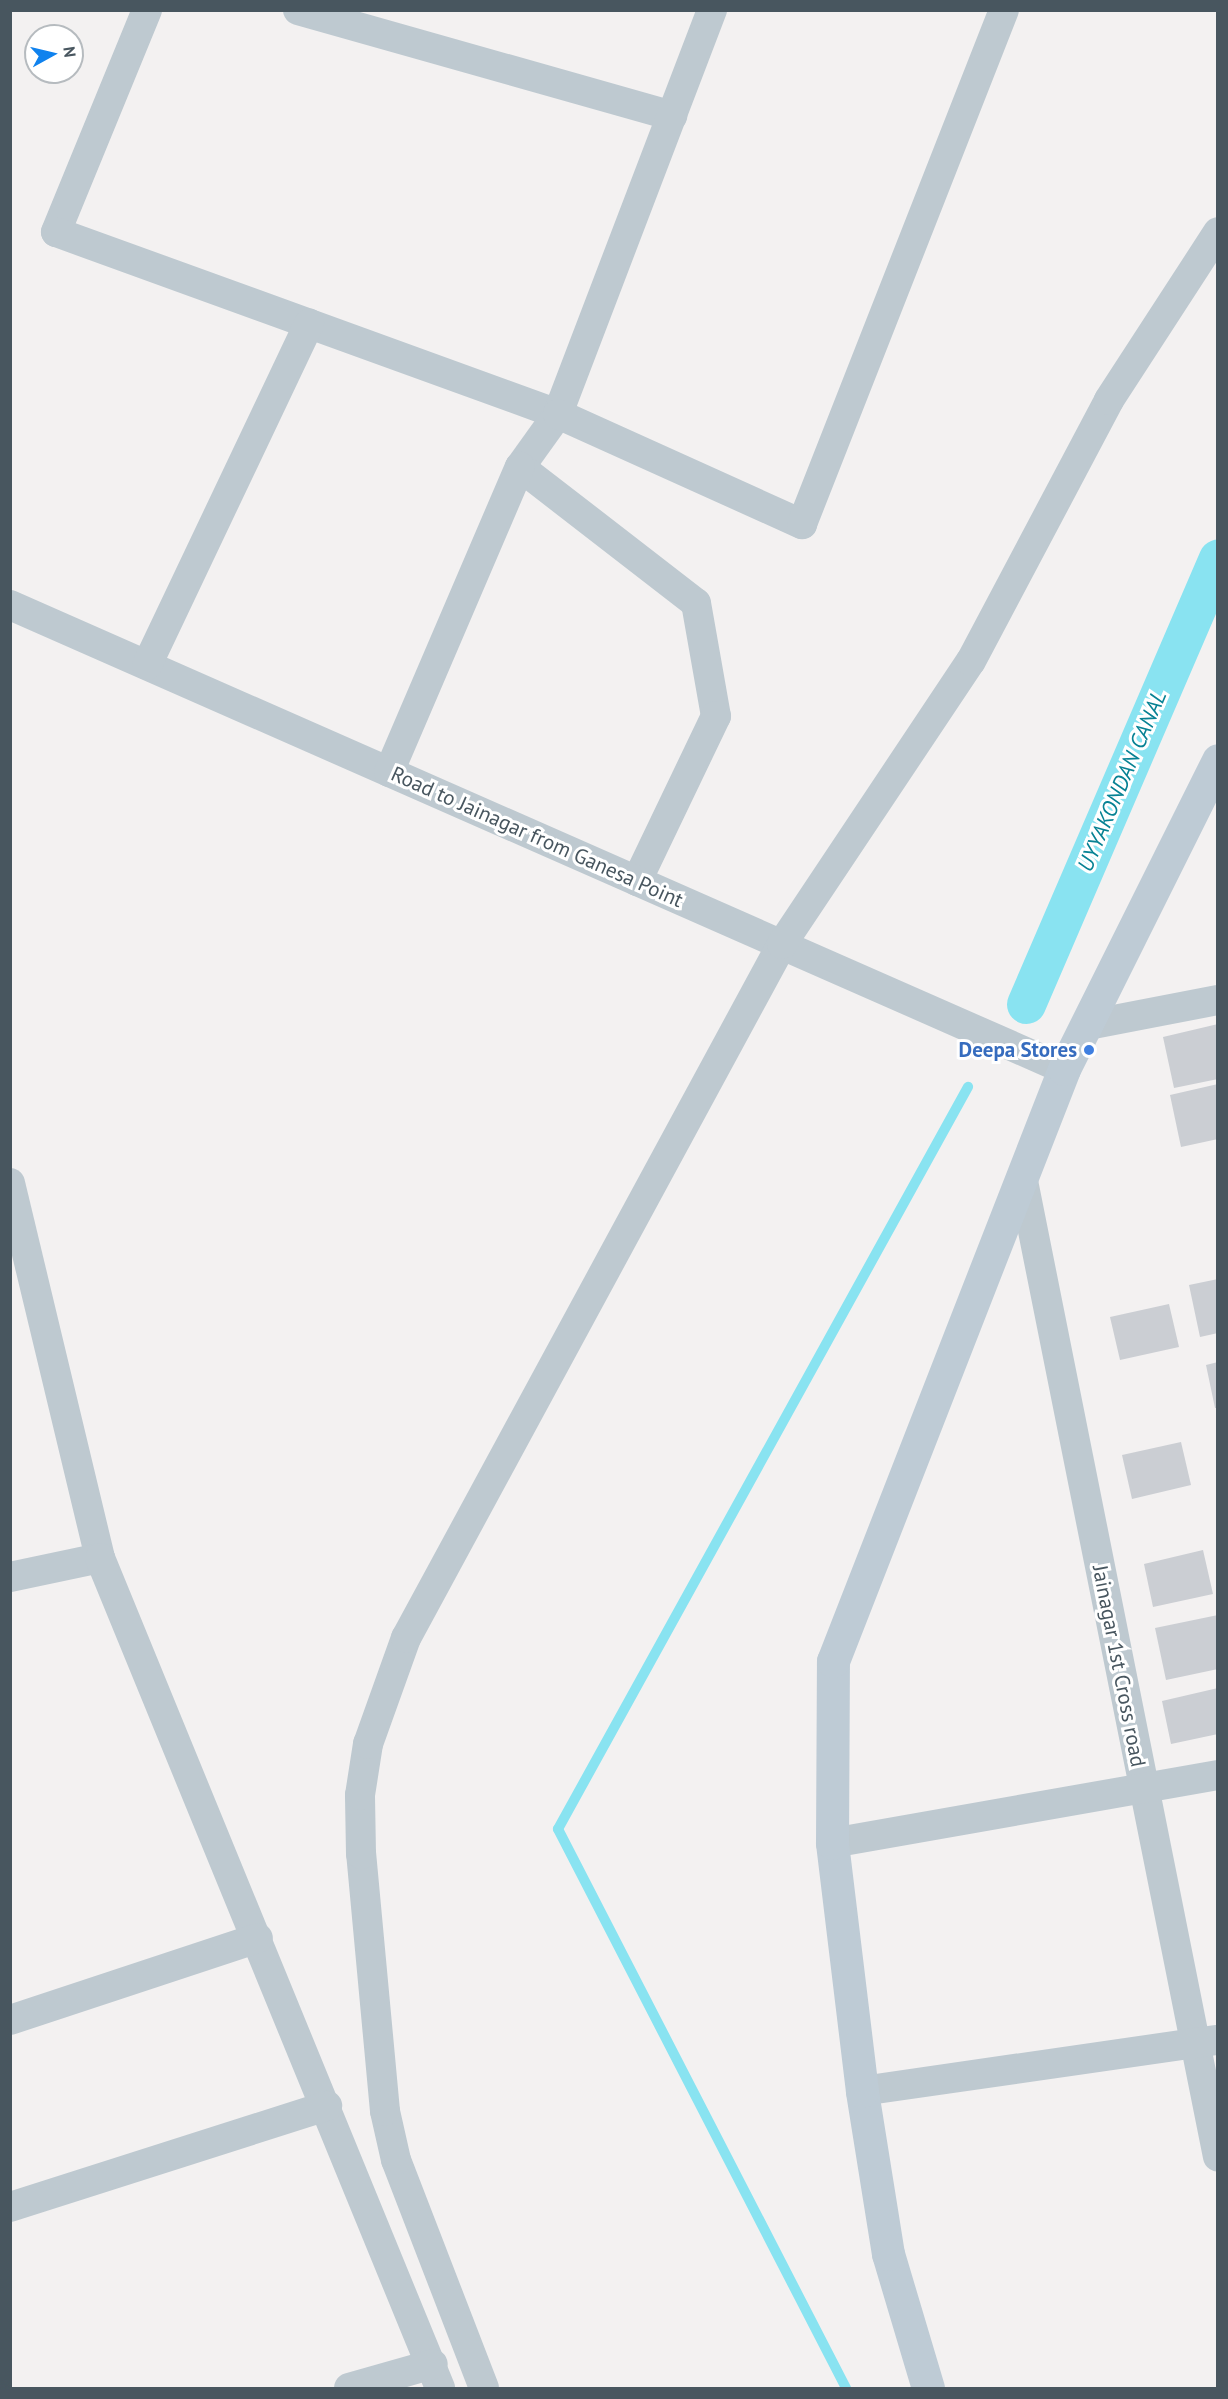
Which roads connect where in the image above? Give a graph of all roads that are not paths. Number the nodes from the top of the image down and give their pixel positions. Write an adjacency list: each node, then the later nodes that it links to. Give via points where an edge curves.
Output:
1 (147, 10): 7 (street, via 56,232)
2 (298, 10): 5 (street)
3 (712, 10): 5 (street)
4 (1004, 10): 8 (street, via 802,524)
5 (672, 116): 8 (street)
6 (1218, 232): 15 (street, via 1109,400 971,661)
7 (309, 324): 8 (street); 11 (street)
8 (558, 414): 9 (street)
9 (520, 467): 13 (street); 14 (street, via 696,603 716,716)
10 (10, 605): 11 (street, Road to Jainagar from Ganesa Point)
11 (147, 665): 13 (street, Road to Jainagar from Ganesa Point)
12 (1218, 760): 17 (street)
13 (389, 772): 14 (street, Road to Jainagar from Ganesa Point)
14 (637, 881): 15 (street, Road to Jainagar from Ganesa Point)
15 (782, 944): 18 (street, Road to Jainagar from Ganesa Point); 35 (street, via 406,1638 368,1744 360,1795 361,1854 385,2111 396,2160)
16 (1218, 1000): 17 (street)
17 (1088, 1025): 18 (street)
18 (1064, 1069): 19 (street)
19 (1022, 1176): 24 (street, Jainagar 1st Cross road); 25 (street, via 833,1661)
20 (10, 1183): 21 (street)
21 (100, 1558): 22 (street); 26 (street)
22 (10, 1577)
23 (1218, 1774): 24 (street)
24 (1142, 1788): 25 (street); 28 (street, Jainagar 1st Cross road)
25 (832, 1843): 29 (street)
26 (258, 1938): 27 (street); 30 (street)
27 (10, 2020)
28 (1207, 2041): 29 (street); 31 (street, Jainagar 1st Cross road)
29 (862, 2091): 36 (street, via 888,2254)
30 (327, 2106): 32 (street); 33 (street)
31 (1218, 2157)
32 (10, 2206)
33 (437, 2376): 34 (street)
34 (349, 2388)
35 (484, 2388)
36 (928, 2388)

